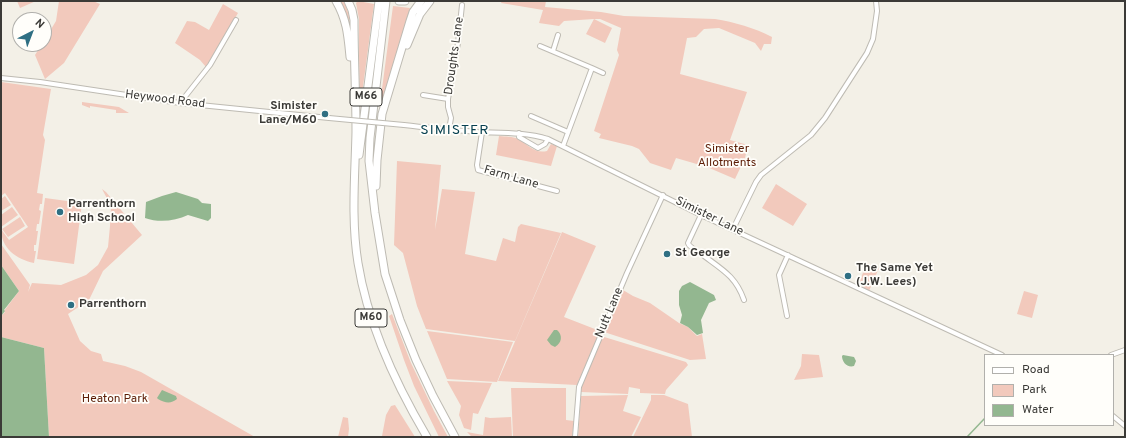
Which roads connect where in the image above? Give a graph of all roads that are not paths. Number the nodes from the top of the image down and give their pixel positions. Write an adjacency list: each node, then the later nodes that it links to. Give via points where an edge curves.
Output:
1 (336, 1): 22 (highway, via 347,29)
2 (348, 1): 22 (highway, via 354,20)
3 (379, 1): 33 (highway, M66)
4 (386, 1): 31 (highway, M66)
5 (399, 1): 6 (highway)
6 (404, 1)
7 (421, 1): 18 (highway, via 413,12)
8 (430, 1): 18 (highway, via 416,21)
9 (876, 1): 37 (street, via 873,39 867,53 811,135 756,182)
10 (462, 5): 20 (street, Droughts Lane)
11 (236, 20): 21 (street, via 210,65)
12 (558, 36): 14 (street)
13 (540, 46): 14 (street)
14 (553, 50): 15 (street)
15 (592, 68): 16 (street); 27 (street)
16 (603, 73)
17 (1, 78): 21 (street, Heywood Road)
18 (389, 90): 35 (highway, via 382,114 376,160)
19 (423, 95): 20 (street)
20 (448, 99): 25 (street, Droughts Lane, via 451,118)
21 (180, 103): 24 (street, Heywood Road, bridge)
22 (356, 113): 33 (highway)
23 (531, 116): 27 (street)
24 (404, 125): 25 (street, Simister Lane)
25 (449, 130): 26 (street, Simister Lane)
26 (482, 132): 28 (street, Simister Lane); 32 (street, Farm Lane, via 478,170)
27 (568, 132): 30 (street)
28 (519, 134): 29 (street, Simister Lane); 29 (street, via 519,137 538,148)
29 (548, 139): 30 (street, Simister Lane)
30 (563, 146): 34 (street, Simister Lane)
31 (369, 161): 35 (highway, M60)
32 (557, 191)
33 (354, 193): 46 (highway, M60, via 355,238 368,308 381,347)
34 (663, 195): 36 (street, Simister Lane); 48 (street, Nutt Lane, via 579,387)
35 (375, 212): 47 (highway, M60, via 385,274 400,320 416,360)
36 (702, 214): 37 (street, Simister Lane); 39 (street, via 688,243 729,274 738,284)
37 (733, 229): 38 (street, Simister Lane)
38 (788, 255): 40 (street, via 779,275); 42 (street, Simister Lane)
39 (744, 300)
40 (787, 316)
41 (1125, 350): 43 (street)
42 (1000, 354)
43 (1114, 354)
44 (1114, 417): 45 (street)
45 (1125, 426)
46 (427, 437)
47 (455, 437)
48 (575, 437)

